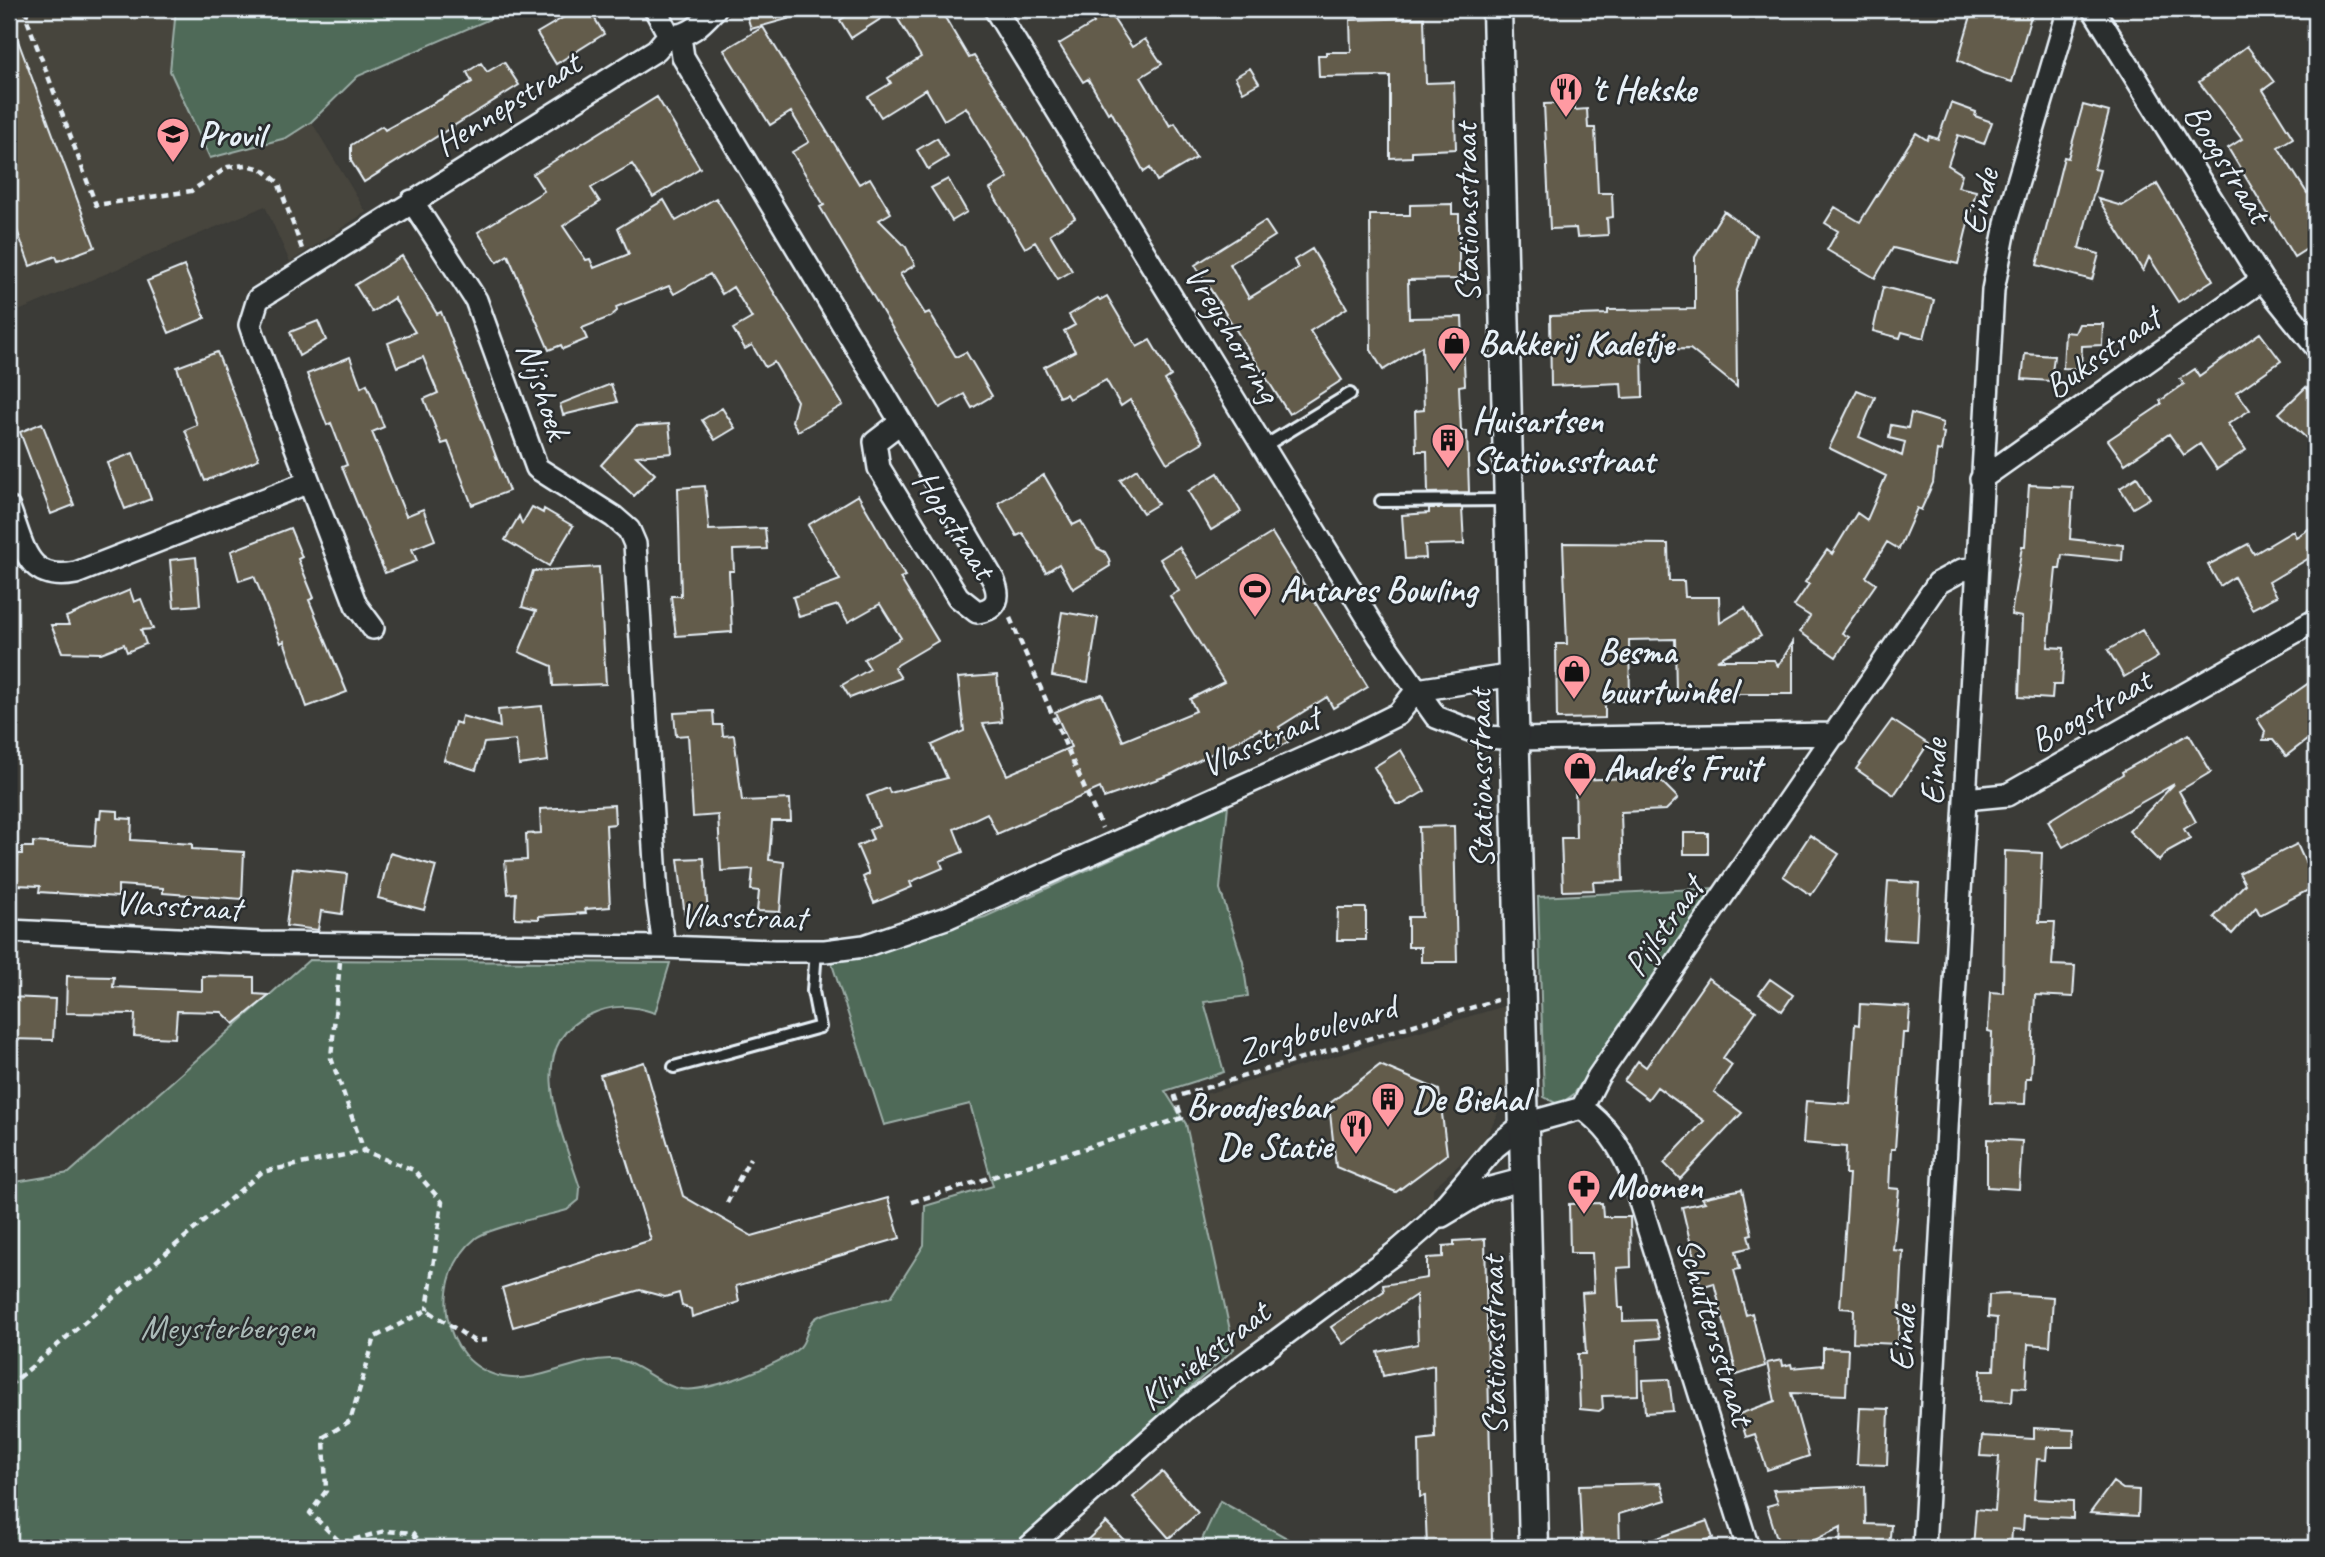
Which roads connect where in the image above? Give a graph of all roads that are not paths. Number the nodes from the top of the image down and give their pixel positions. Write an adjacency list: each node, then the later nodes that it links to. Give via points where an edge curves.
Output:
1 (655, 9): 7 (street)
2 (715, 9): 7 (street, Hennepstraat, via 699,26)
3 (995, 9): 13 (street, Vreyshorring)
4 (1497, 9): 16 (main road, Stationsstraat)
5 (2069, 9): 14 (street, Einde, via 2007,219 1998,266)
6 (2093, 9): 9 (street, Boogstraat)
7 (674, 36): 8 (street, Hennepstraat); 12 (street, Hopstraat)
8 (412, 201): 15 (street, via 258,299 250,325); 28 (street, Nijshoek, via 476,300 537,468 614,517 629,530 635,544)
9 (2262, 280): 10 (street, Boogstraat); 14 (street, Buksstraat)
10 (2316, 347)
11 (1350, 394): 13 (lane)
12 (901, 422): 12 (street, Hopstraat, via 999,594 988,610 977,612 958,597 879,468 875,442)
13 (1263, 447): 23 (street, Vreyshorring)
14 (1981, 479): 19 (street, Einde)
15 (309, 482): 18 (street, via 60,576 34,568); 21 (street, via 356,605)
16 (1510, 500): 17 (lane); 22 (main road, Stationsstraat)
17 (1381, 501)
18 (9, 508)
19 (1976, 568): 24 (street, Pijlstraat, via 1962,569 1938,583); 26 (street, Einde)
20 (2316, 620): 26 (street, Boogstraat, via 2007,795)
21 (373, 628)
22 (1514, 675): 23 (street); 25 (main road, Stationsstraat)
23 (1417, 690): 25 (street, Vreyshorring, via 1436,717 1488,737); 29 (street, Vlasstraat, via 1398,714 1370,728 949,917 864,946)
24 (1836, 734): 25 (street); 31 (street, Pijlstraat, via 1598,1077)
25 (1516, 739): 32 (main road, Stationsstraat)
26 (1965, 799): 38 (street, Einde)
27 (9, 931): 28 (street, Vlasstraat, via 342,944)
28 (664, 947): 29 (street, Vlasstraat)
29 (817, 950): 30 (lane, via 813,990 820,1027)
30 (674, 1067)
31 (1582, 1108): 32 (street); 37 (street, Schuttersstraat, via 1608,1130 1630,1170)
32 (1524, 1124): 33 (main road, Stationsstraat); 34 (street, Kliniekstraat, via 1495,1147)
33 (1525, 1179): 34 (street, Kliniekstraat, via 1487,1189); 36 (main road, Stationsstraat)
34 (1429, 1224): 35 (street, Kliniekstraat, via 1183,1410)
35 (1028, 1548)
36 (1534, 1548)
37 (1748, 1548)
38 (1924, 1548)

